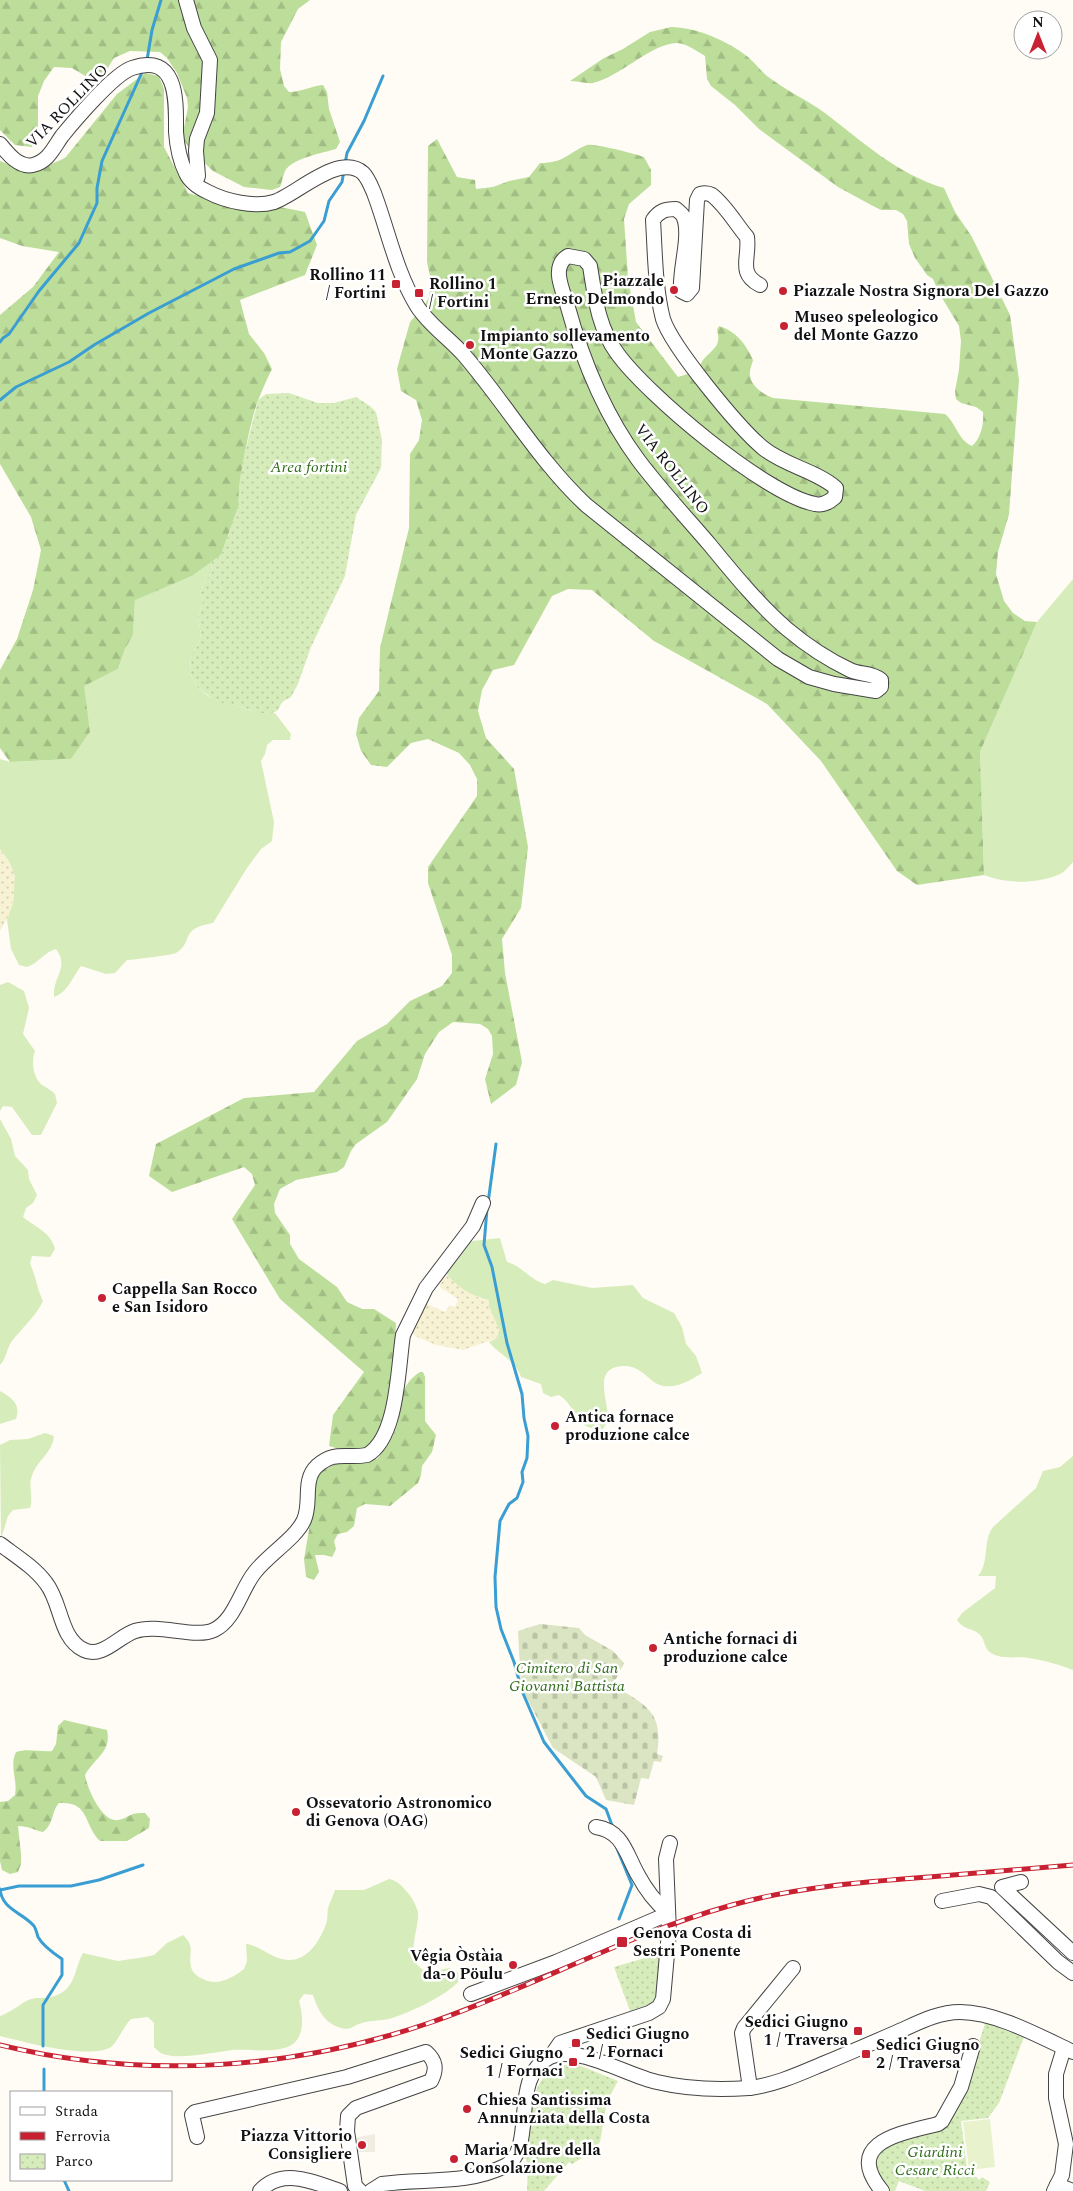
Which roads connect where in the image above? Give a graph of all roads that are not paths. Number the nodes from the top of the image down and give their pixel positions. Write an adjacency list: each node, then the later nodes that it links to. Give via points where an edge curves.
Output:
1 (186, 0): 3 (street, via 194,28 210,60 207,113 197,139 198,176)
2 (0, 144): 3 (street, VIA ROLLINO, via 24,165 40,162 124,72 140,66 156,66 167,73 172,82 177,99 178,150 186,174)
3 (194, 184): 4 (street, VIA ROLLINO, via 224,198 266,204 339,168 360,171 374,193 404,282 417,307 463,355 564,484 778,659 809,677 876,691 881,687 877,676 852,672 825,658 785,628 738,578 639,460 605,406 586,363 565,299 559,269 568,256 584,259 590,266 601,325 616,352 665,404 708,440 780,490 816,505 829,503 835,497 836,488 763,448 730,414 664,321 659,299 653,220 658,212 676,210 685,219 680,279 680,291 684,294 692,288 697,200 700,194 707,193 747,237 746,274)
4 (760, 285)
5 (483, 1203): 6 (street, via 473,1226 426,1288 406,1328 396,1394 379,1445 367,1455 333,1456 314,1469 309,1480 304,1520 253,1573 228,1617 216,1629 198,1632 146,1628 134,1631 100,1651 85,1650 72,1642 46,1583)
6 (0, 1544)
7 (596, 1827): 11 (street, via 618,1836 652,1898)
8 (670, 1843): 11 (street, via 666,1859)
9 (1021, 1882): 12 (street, via 1002,1887)
10 (942, 1901): 14 (street, via 979,1894 990,1897)
11 (667, 1912): 15 (street, via 565,1958); 18 (street, via 668,1957 663,1999 659,2007 560,2043)
12 (1073, 1953)
13 (793, 1968): 19 (street, via 742,2033)
14 (1073, 1973)
15 (471, 1994)
16 (973, 2046): 26 (street, via 961,2087 942,2121 890,2138 873,2150 868,2160 869,2168)
17 (1068, 2050): 19 (street, via 994,2018 976,2013 952,2013 919,2022 785,2080); 21 (street, via 1056,2074 1056,2098 1066,2144 1062,2175)
18 (551, 2056): 19 (street, via 575,2054 658,2082 711,2088); 25 (street, via 533,2070 517,2155 510,2163 460,2178 382,2184)
19 (750, 2088)
20 (197, 2137): 24 (street, via 192,2115 196,2112 347,2077 421,2052 429,2055 436,2067 431,2081 356,2108 348,2116 355,2186)
21 (1055, 2188): 27 (street)
22 (260, 2191): 23 (street, via 280,2178 298,2178)
23 (340, 2191)
24 (360, 2191)
25 (371, 2191)
26 (882, 2191)
27 (1073, 2191)

